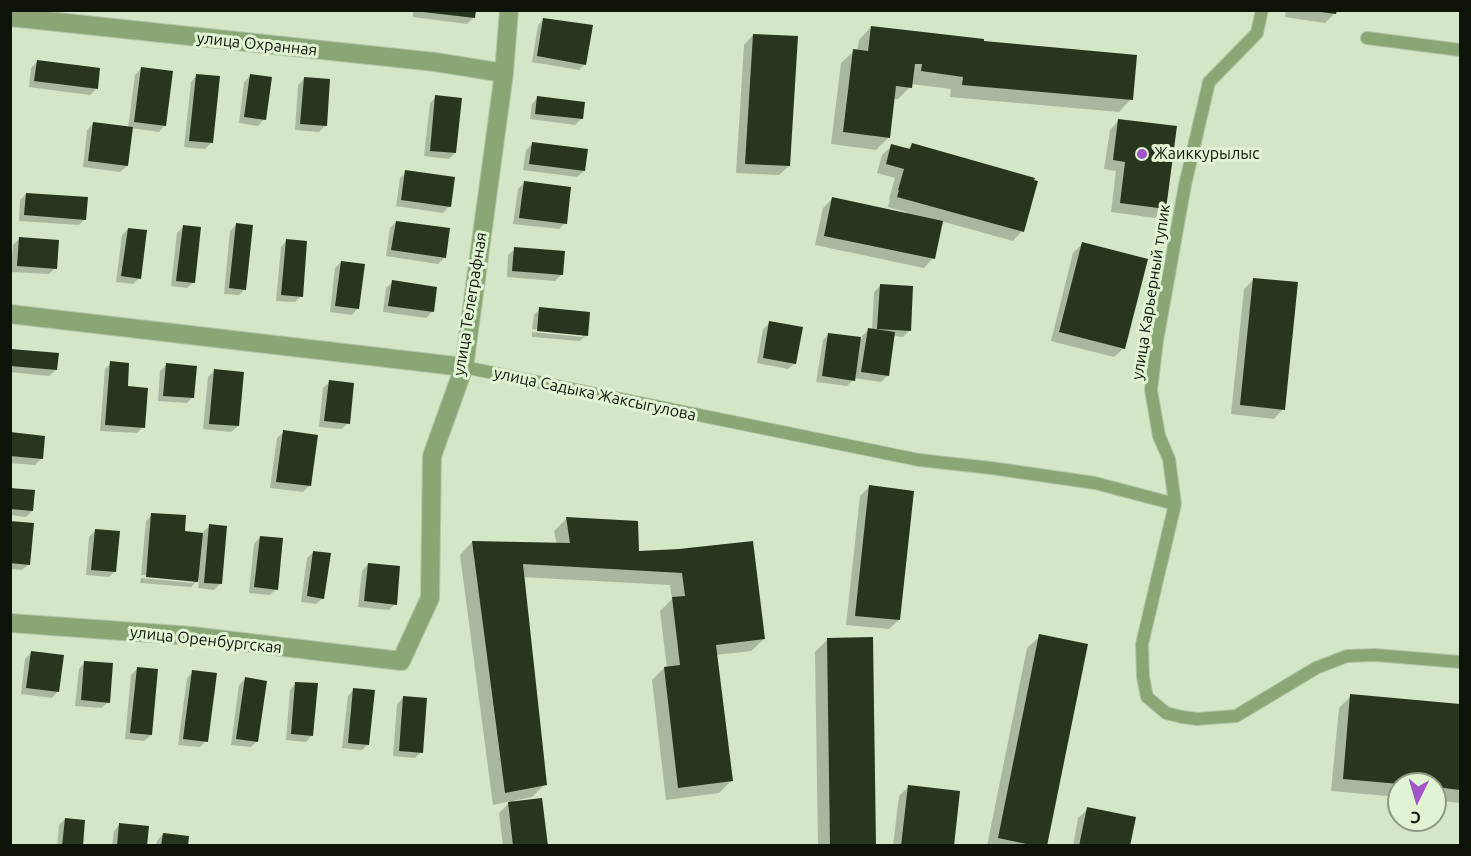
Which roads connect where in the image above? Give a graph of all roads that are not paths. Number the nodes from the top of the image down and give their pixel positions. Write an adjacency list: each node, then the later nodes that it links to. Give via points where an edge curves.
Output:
1 (509, 10): 6 (street, улица Телеграфная)
2 (1262, 10): 9 (lane, улица Карьерный тупик, via 1257,33 1209,82 1185,185 1157,341 1151,390 1159,435 1169,459)
3 (10, 17): 6 (street, улица Охранная, via 435,62)
4 (1367, 38): 5 (lane)
5 (1461, 50)
6 (504, 73): 8 (street, улица Телеграфная)
7 (10, 314): 8 (street, улица Садыка Жаксыгулова)
8 (464, 367): 9 (lane, улица Садыка Жаксыгулова, via 919,460 1095,483); 11 (street, улица Телеграфная, via 432,456 430,598)
9 (1175, 504): 12 (lane, улица Карьерный тупик, via 1142,645 1147,697 1166,713 1197,719 1236,716 1316,668 1347,656)
10 (10, 623): 11 (street, улица Оренбургская, via 192,636)
11 (401, 661)
12 (1461, 662)

